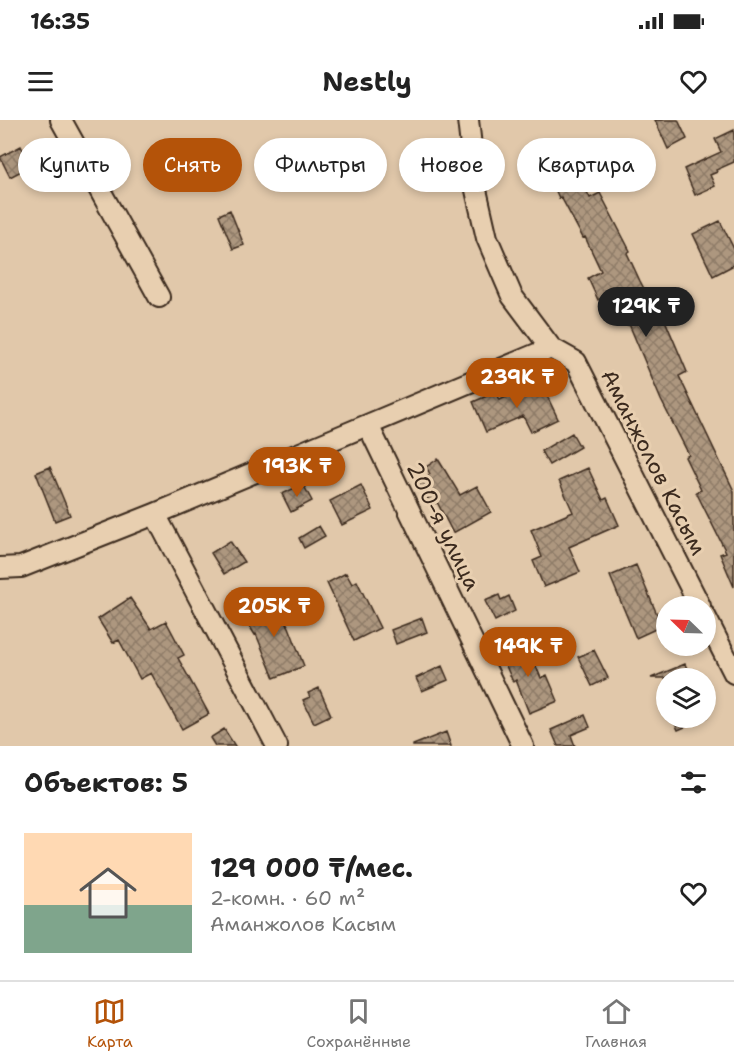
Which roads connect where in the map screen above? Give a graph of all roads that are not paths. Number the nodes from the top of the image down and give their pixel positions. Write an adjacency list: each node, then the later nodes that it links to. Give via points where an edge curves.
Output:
1 (61, 120): 3 (street)
2 (468, 120): 4 (street, Аманжолов Касым, via 476,190 487,238 512,296)
3 (159, 297)
4 (551, 348): 5 (street); 8 (street, Аманжолов Касым, via 576,362)
5 (368, 425): 6 (street); 12 (street, 200-я улица)
6 (155, 514): 7 (street, via 21,567); 11 (street)
7 (0, 568)
8 (695, 596)
9 (716, 638): 10 (street)
10 (734, 673)
11 (277, 746)
12 (523, 746)

